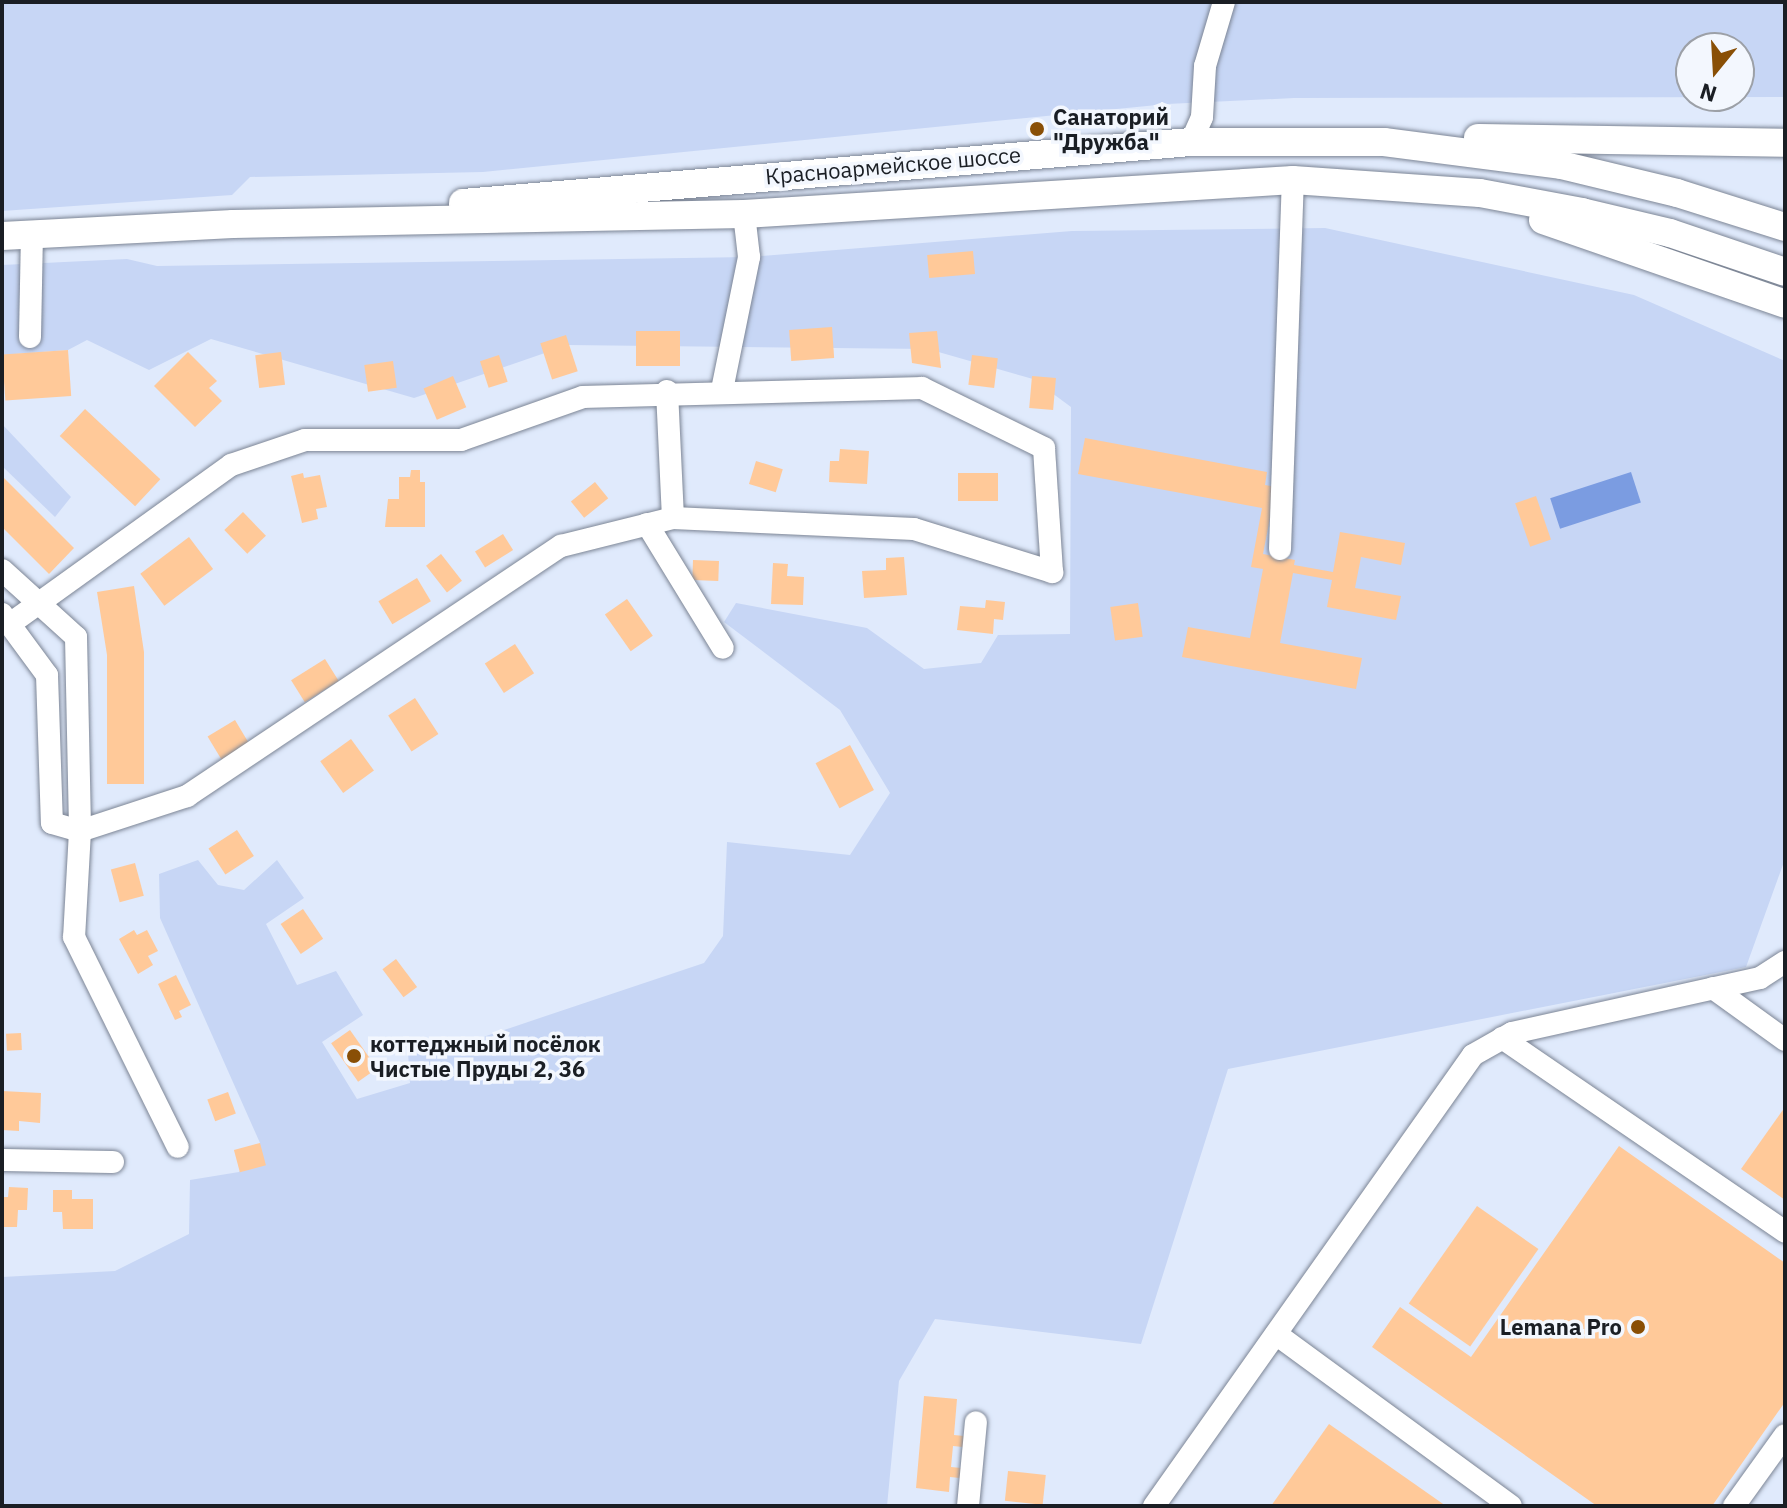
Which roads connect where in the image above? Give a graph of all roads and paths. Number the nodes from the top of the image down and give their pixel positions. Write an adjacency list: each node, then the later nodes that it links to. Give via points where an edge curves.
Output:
1 (1224, 2): 2 (street, via 1205,66 1202,117)
2 (1191, 142): 3 (main road, Красноармейское шоссе); 8 (main road, Красноармейское шоссе)
3 (1384, 142): 4 (main road, via 1528,138); 9 (main road, Красноармейское шоссе, via 1561,165)
4 (1785, 143)
5 (1293, 180): 6 (main road, Красноармейское шоссе); 7 (main road, Красноармейское шоссе); 19 (street)
6 (1398, 185): 12 (main road, Красноармейское шоссе, via 1582,212 1670,233); 13 (main road, via 1524,214)
7 (744, 214): 8 (main road, Красноармейское шоссе); 15 (street, via 749,257)
8 (233, 224): 10 (main road, Красноармейское шоссе)
9 (1785, 227)
10 (32, 235): 11 (main road, Красноармейское шоссе); 14 (street)
11 (2, 236)
12 (1785, 272)
13 (1785, 304)
14 (30, 337)
15 (722, 390): 16 (street); 17 (street, via 922,388 1044,448 1052,572 914,529)
16 (667, 391): 17 (street); 21 (street, via 583,397 461,440 305,440 231,465)
17 (673, 518): 18 (street)
18 (647, 524): 23 (street); 24 (street, via 561,546 187,796)
19 (1280, 549)
20 (2, 570): 21 (street)
21 (40, 603): 22 (street); 24 (street, via 76,637)
22 (6, 619): 24 (street, via 47,675 52,823)
23 (723, 648)
24 (80, 831): 29 (street, via 74,937)
25 (1785, 962): 26 (street, via 1760,978)
26 (1713, 988): 27 (street); 28 (street)
27 (1502, 1038): 32 (street); 33 (street, via 1473,1055)
28 (1785, 1040)
29 (178, 1147)
30 (2, 1160): 31 (street)
31 (113, 1162)
32 (1785, 1232)
33 (1276, 1334): 37 (street); 38 (street)
34 (976, 1422): 36 (street)
35 (1785, 1435): 39 (street)
36 (968, 1506)
37 (1154, 1506)
38 (1511, 1506)
39 (1734, 1506)

